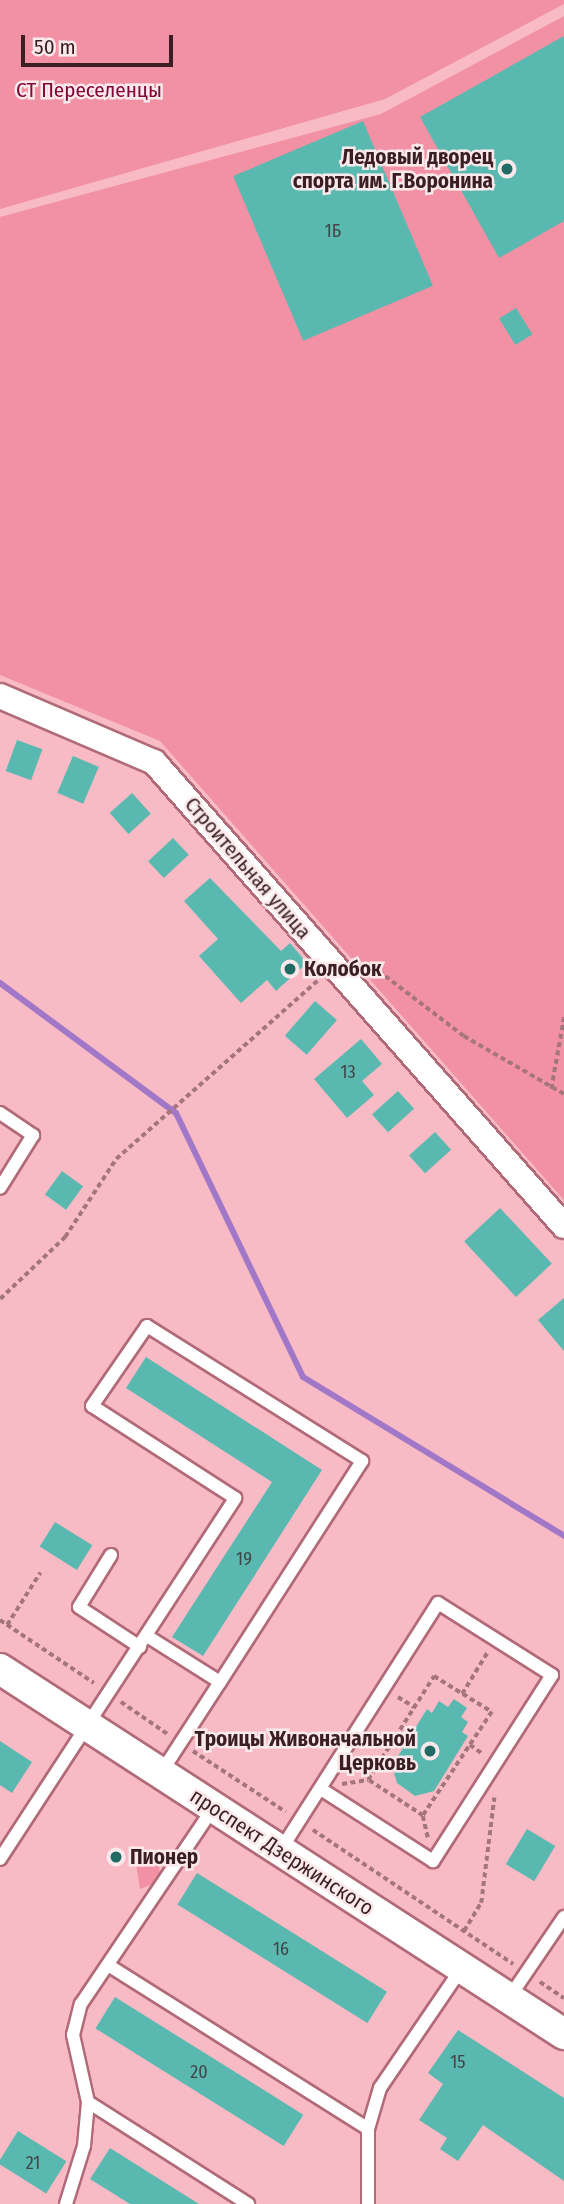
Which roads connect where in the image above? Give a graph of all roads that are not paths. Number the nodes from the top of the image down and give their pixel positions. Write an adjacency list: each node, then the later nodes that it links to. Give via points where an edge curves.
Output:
1 (0, 696): 4 (street, Строительная улица, via 154,762)
2 (0, 1113): 3 (lane, via 33,1135)
3 (0, 1188)
4 (564, 1226)
5 (111, 1555): 6 (lane, via 79,1607)
6 (144, 1641): 8 (lane); 8 (lane, via 234,1498 92,1406 147,1326 362,1461); 9 (lane)
7 (0, 1669): 9 (street, проспект Дзержинского)
8 (220, 1682): 10 (lane)
9 (89, 1727): 10 (street, проспект Дзержинского); 14 (lane)
10 (161, 1773): 12 (street, проспект Дзержинского)
11 (321, 1788): 11 (lane, via 438,1602 552,1675 433,1861); 13 (lane)
12 (213, 1807): 13 (street, проспект Дзержинского); 16 (lane)
13 (280, 1851): 17 (street, проспект Дзержинского)
14 (0, 1859)
15 (564, 1917): 18 (lane)
16 (107, 1965): 20 (lane, via 81,2004 72,2035); 21 (lane)
17 (462, 1968): 18 (street, проспект Дзержинского); 21 (lane, via 380,2088)
18 (509, 1998): 19 (street, проспект Дзержинского)
19 (564, 2034)
20 (88, 2102): 22 (lane, via 84,2146); 23 (lane)
21 (368, 2129): 24 (lane)
22 (66, 2204)
23 (248, 2204)
24 (368, 2204)

